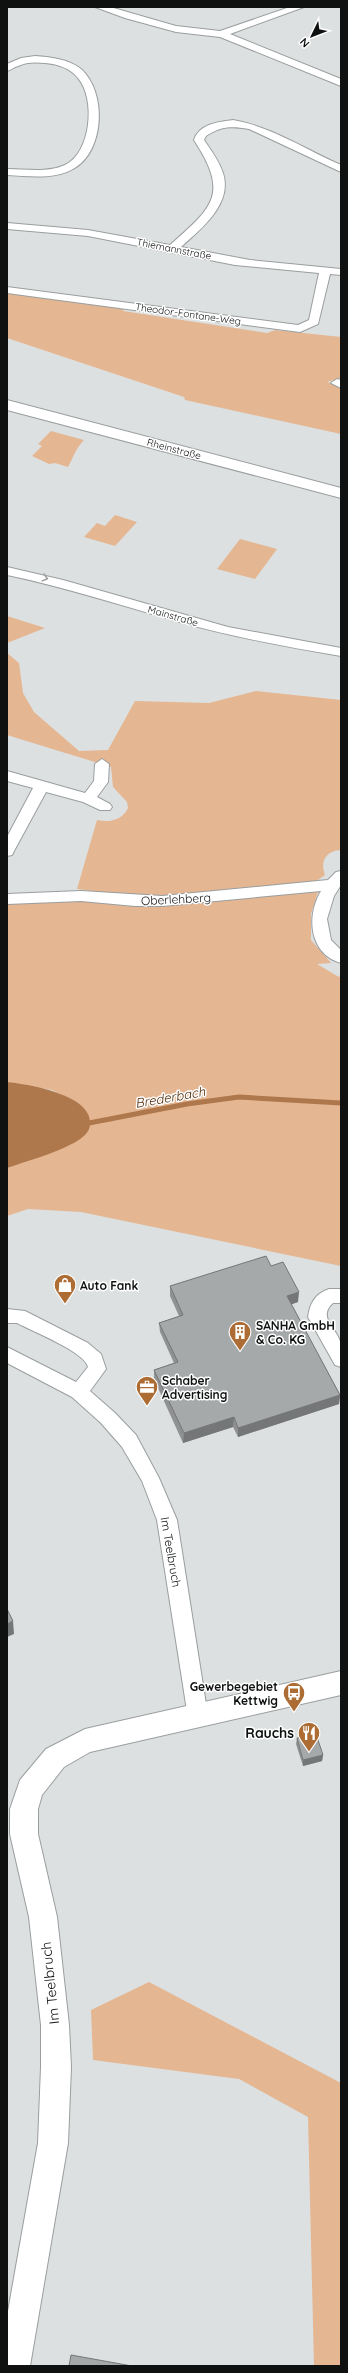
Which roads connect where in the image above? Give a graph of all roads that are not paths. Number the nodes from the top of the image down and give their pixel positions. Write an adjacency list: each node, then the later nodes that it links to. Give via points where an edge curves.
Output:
1 (100, 7): 3 (street, via 191,32)
2 (299, 7): 3 (street)
3 (221, 34): 5 (street)
4 (7, 68): 7 (street, via 19,61 41,59 57,62 81,75 92,98 93,120 84,157 78,162 58,171)
5 (341, 83)
6 (341, 169): 9 (street, via 256,127 232,123 212,126 201,134 199,140 219,178 218,194 213,209 205,219)
7 (7, 172)
8 (7, 226): 9 (street, Thiemannstraße, via 57,228)
9 (173, 248): 10 (street, Thiemannstraße, via 250,263)
10 (325, 270): 11 (street, Thiemannstraße); 12 (street, Theodor-Fontane-Weg, via 314,322 300,329)
11 (341, 272)
12 (7, 290)
13 (7, 405): 14 (street, Rheinstraße)
14 (341, 493)
15 (7, 571): 16 (street, Mainstraße, one-way to 16, via 42,577 209,626 273,641)
16 (341, 652)
17 (102, 764): 20 (street, via 101,782)
18 (7, 776): 19 (street)
19 (41, 787): 20 (street); 22 (street)
20 (88, 799): 21 (street)
21 (105, 807)
22 (7, 851)
23 (337, 881): 24 (street, Oberlehberg, via 162,901 81,896); 25 (street, via 319,910 319,927 322,940)
24 (7, 900)
25 (341, 958)
26 (341, 1296): 29 (street, via 329,1296 319,1305 317,1317)
27 (7, 1316): 30 (street, via 19,1316 82,1348 95,1359 97,1369)
28 (7, 1354): 30 (street, Im Teelbruch)
29 (341, 1360)
30 (78, 1392): 32 (street, Im Teelbruch, via 108,1418 129,1441 150,1478 167,1520)
31 (341, 1683): 32 (street, Im Teelbruch)
32 (198, 1717): 33 (street, Im Teelbruch, via 84,1741 55,1758 30,1789 24,1809 24,1834 43,1917 55,2025 56,2067 53,2143)
33 (14, 2366)

